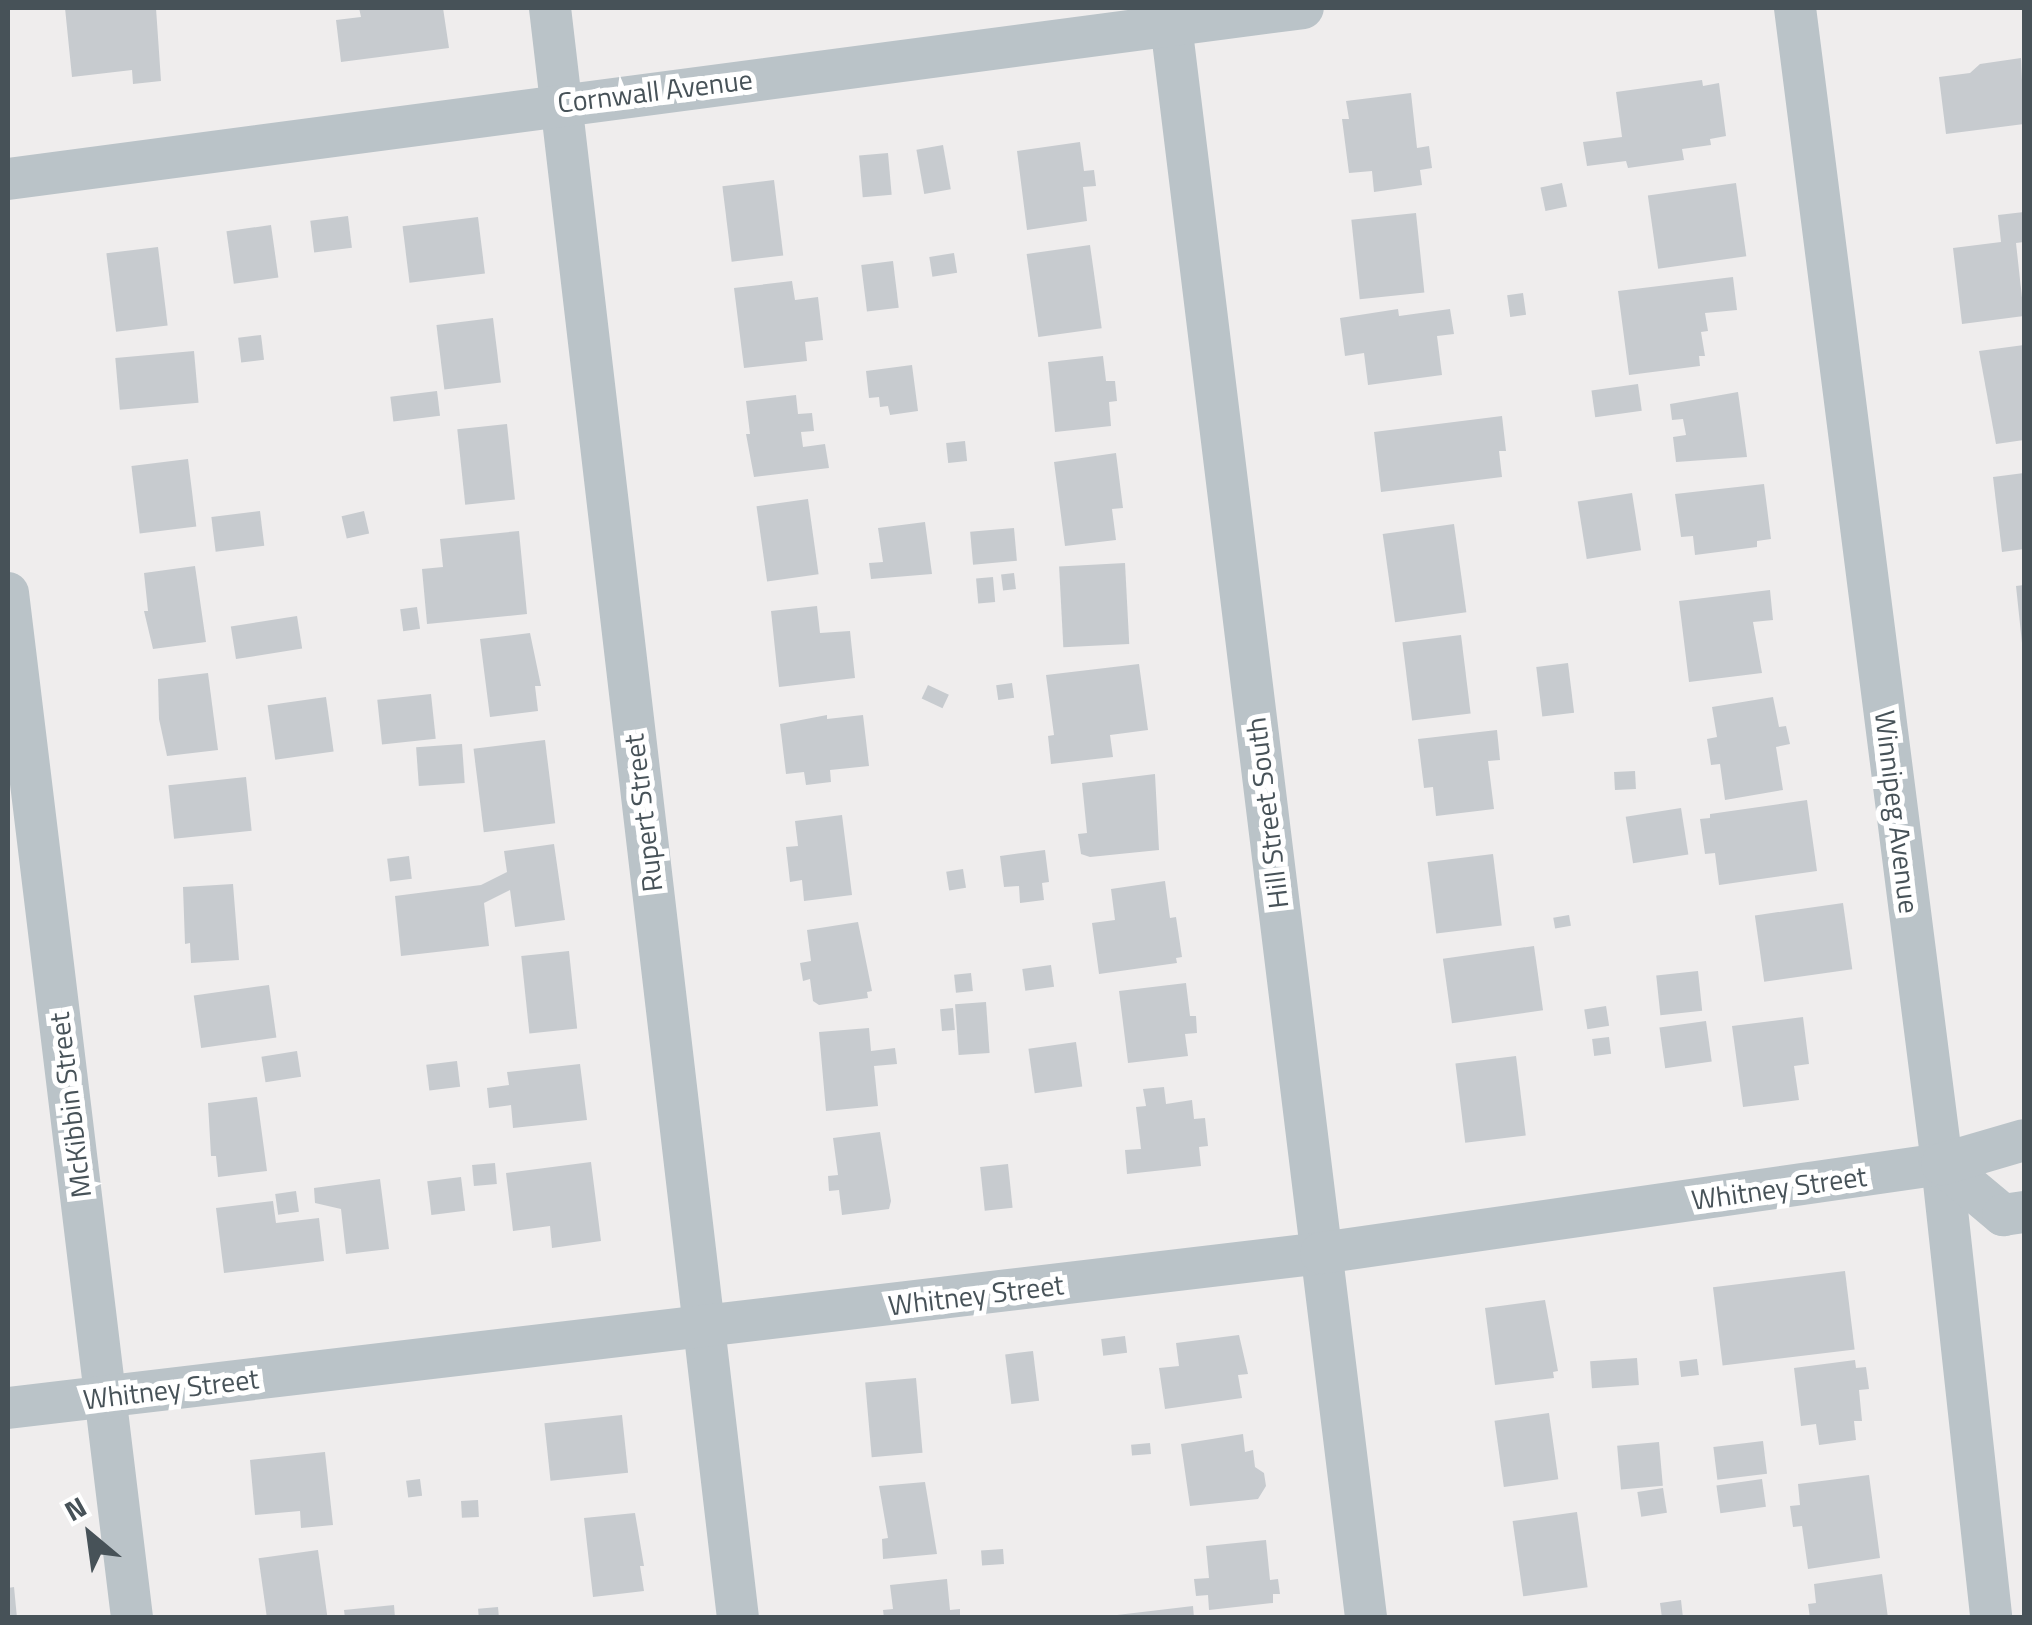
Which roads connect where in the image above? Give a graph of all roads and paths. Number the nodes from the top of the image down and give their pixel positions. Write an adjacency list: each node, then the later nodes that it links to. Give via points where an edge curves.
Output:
1 (550, 8): 5 (street, Rupert Street)
2 (1303, 8): 4 (street, Cornwall Avenue)
3 (1795, 8): 9 (street, Winnipeg Avenue)
4 (1170, 16): 5 (street, Cornwall Avenue); 11 (street, Hill Street South)
5 (561, 103): 6 (street, Cornwall Avenue); 12 (street, Rupert Street)
6 (8, 179)
7 (8, 593): 13 (street, McKibbin Street)
8 (2024, 1140): 9 (street, Whitney Street)
9 (1942, 1164): 10 (street, via 2003,1215); 11 (street, Whitney Street); 18 (street, Winnipeg Avenue)
10 (2024, 1212)
11 (1321, 1253): 12 (street, Whitney Street); 17 (street, Hill Street South)
12 (704, 1328): 13 (street, Whitney Street); 16 (street, Rupert Street)
13 (106, 1397): 14 (street, Whitney Street); 15 (street, McKibbin Street)
14 (8, 1408)
15 (132, 1618)
16 (738, 1618)
17 (1366, 1618)
18 (1991, 1618)

